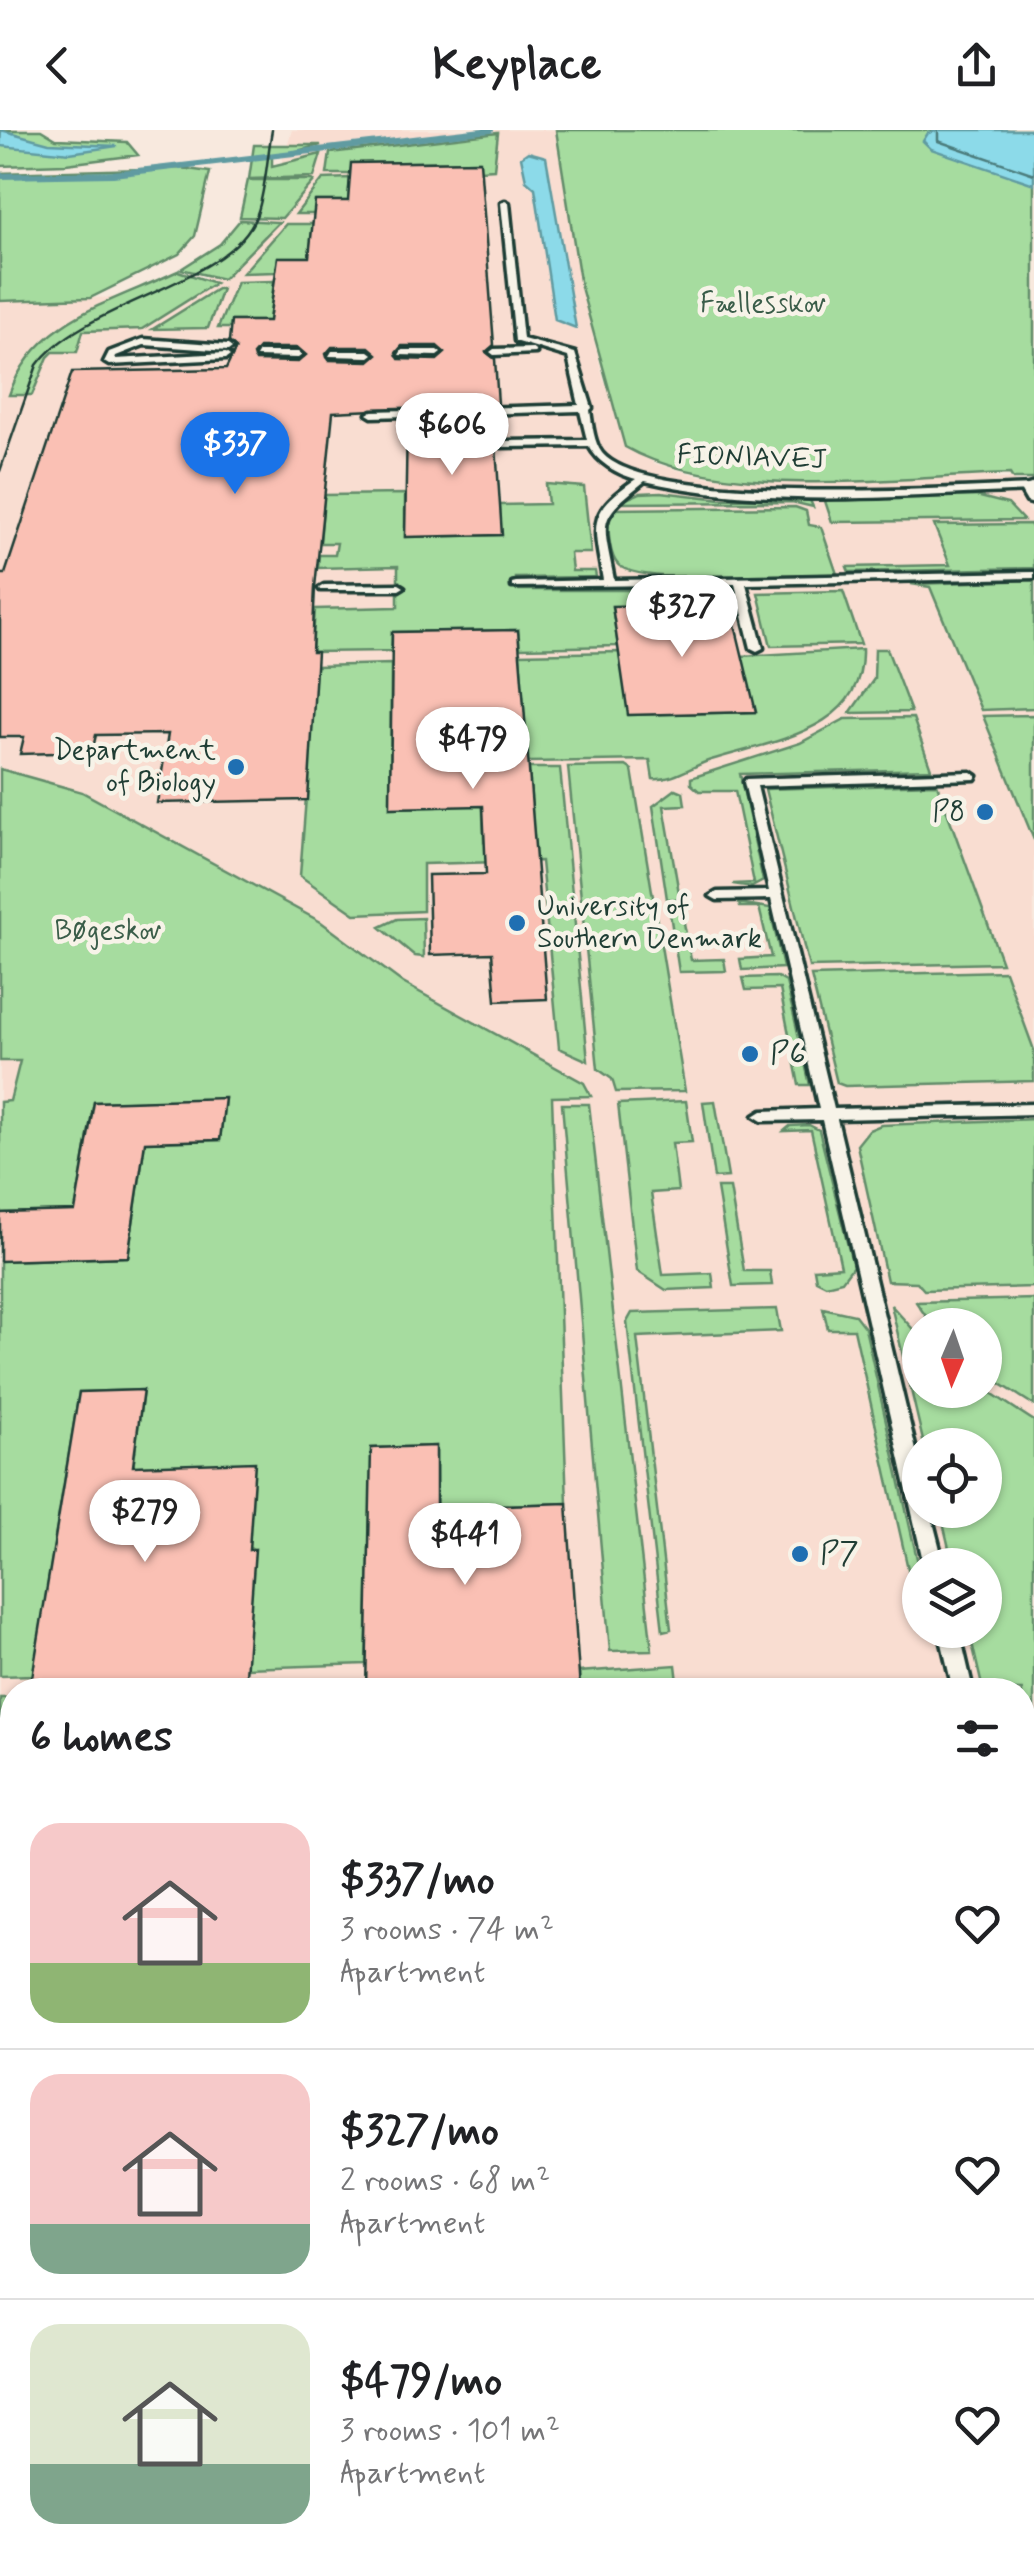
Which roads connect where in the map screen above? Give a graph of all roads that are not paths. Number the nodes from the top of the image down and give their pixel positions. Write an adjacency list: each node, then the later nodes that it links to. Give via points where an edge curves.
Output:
1 (505, 203): 2 (lane, via 519,341)
2 (525, 344): 9 (lane); 9 (lane, via 494,348)
3 (402, 349): 4 (lane)
4 (436, 349)
5 (332, 350): 6 (lane)
6 (369, 350)
7 (260, 351): 8 (lane)
8 (298, 351)
9 (562, 351): 11 (lane, via 578,368)
10 (227, 352): 10 (lane, via 143,342 112,354 109,362)
11 (586, 408): 12 (lane); 13 (lane)
12 (372, 414)
13 (594, 443): 14 (lane); 15 (lane, FIONIAVEJ, via 611,467)
14 (502, 444)
15 (641, 480): 16 (lane, FIONIAVEJ, via 718,492); 19 (lane, via 599,515)
16 (1032, 491)
17 (1034, 575): 18 (lane)
18 (740, 580): 19 (lane); 23 (lane)
19 (609, 583): 20 (lane)
20 (516, 585)
21 (399, 587): 22 (lane)
22 (324, 588)
23 (757, 648)
24 (972, 776): 25 (lane, via 750,782)
25 (776, 895): 26 (lane); 28 (lane)
26 (717, 896)
27 (1034, 1109): 28 (lane)
28 (828, 1114): 29 (lane); 30 (lane)
29 (762, 1116)
30 (902, 1431)
31 (953, 1648): 32 (lane)
32 (960, 1678)

